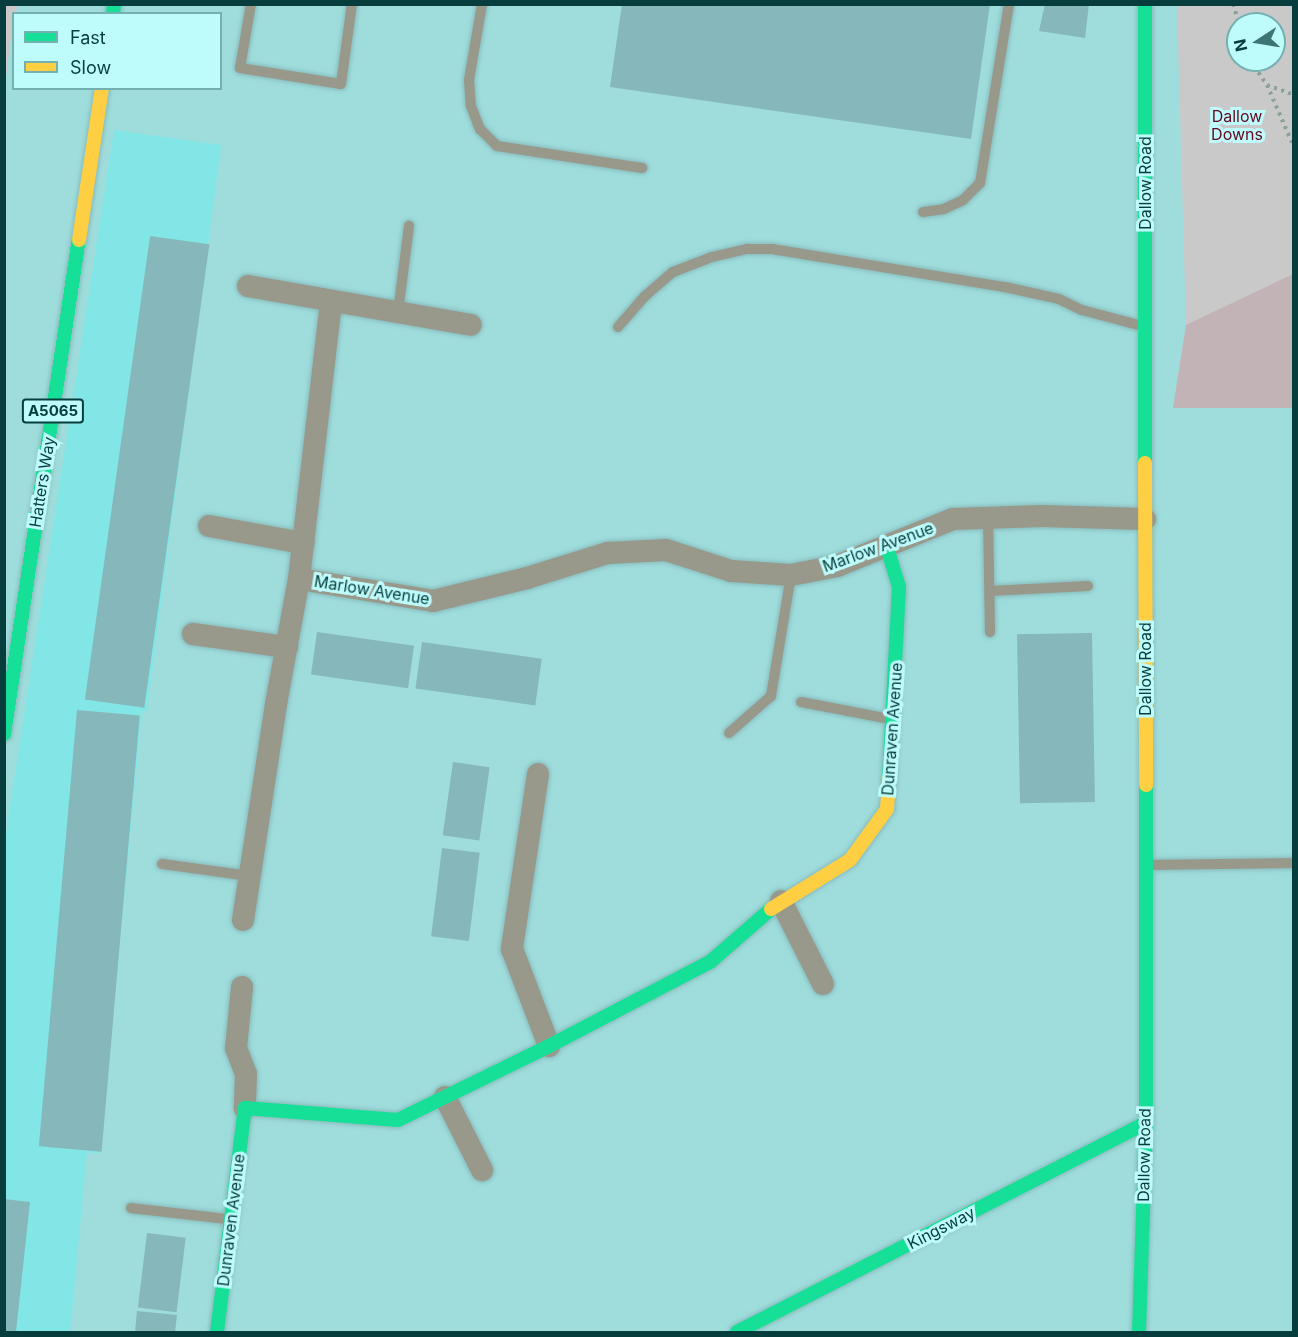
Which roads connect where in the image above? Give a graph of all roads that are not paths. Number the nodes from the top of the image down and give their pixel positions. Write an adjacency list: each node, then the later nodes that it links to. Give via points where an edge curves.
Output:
1 (250, 4): 2 (lane, via 240,68 341,84)
2 (352, 4)
3 (482, 4): 7 (lane, via 469,80 471,106 480,129 497,146)
4 (1009, 4): 8 (lane, via 980,183 963,200 944,209)
5 (1145, 4): 15 (street, Dallow Road)
6 (102, 90): 31 (street, Hatters Way / A5065)
7 (642, 168)
8 (923, 212)
9 (409, 226): 12 (lane)
10 (248, 286): 11 (street)
11 (332, 302): 12 (street); 19 (street, Marlow Avenue)
12 (398, 312): 13 (street)
13 (471, 325)
14 (618, 327): 15 (lane, via 673,272 712,257 748,249 772,249 1059,298 1082,309)
15 (1145, 327): 17 (street, Dallow Road)
16 (988, 517): 17 (street, Marlow Avenue); 20 (street, Marlow Avenue, via 953,519); 24 (lane)
17 (1145, 519): 35 (street, Dallow Road)
18 (209, 526): 19 (street)
19 (303, 543): 22 (street, Marlow Avenue)
20 (886, 544): 21 (street, Marlow Avenue, via 837,566); 29 (street, Dunraven Avenue, via 899,587)
21 (791, 575): 22 (street, Marlow Avenue, via 732,571 666,550 608,552 527,579 433,601); 30 (lane, via 771,696)
22 (299, 579): 27 (street, Marlow Avenue)
23 (1089, 586): 24 (lane)
24 (990, 591): 25 (lane)
25 (990, 632)
26 (193, 634): 27 (street)
27 (286, 647): 36 (street, Marlow Avenue)
28 (801, 702): 29 (lane)
29 (893, 719): 37 (street, Dunraven Avenue, via 887,809 850,860)
30 (729, 733)
31 (4, 734)
32 (538, 774): 41 (street, via 512,949)
33 (1293, 863): 35 (lane)
34 (162, 864): 36 (lane)
35 (1145, 865): 44 (street, Dallow Road)
36 (250, 876): 38 (street, Marlow Avenue)
37 (781, 901): 39 (street); 41 (street, Dunraven Avenue, via 710,962)
38 (243, 920)
39 (823, 984)
40 (242, 987): 43 (street, Dunraven Avenue, via 236,1048 246,1074)
41 (549, 1046): 42 (street, Dunraven Avenue)
42 (445, 1097): 43 (street, Dunraven Avenue, via 398,1120); 45 (street)
43 (245, 1108): 47 (street, Dunraven Avenue)
44 (1146, 1124): 49 (street, Kingsway); 50 (street, Dallow Road)
45 (482, 1170)
46 (130, 1208): 47 (lane)
47 (231, 1220): 48 (street, Dunraven Avenue)
48 (217, 1332)
49 (737, 1332)
50 (1139, 1332)

